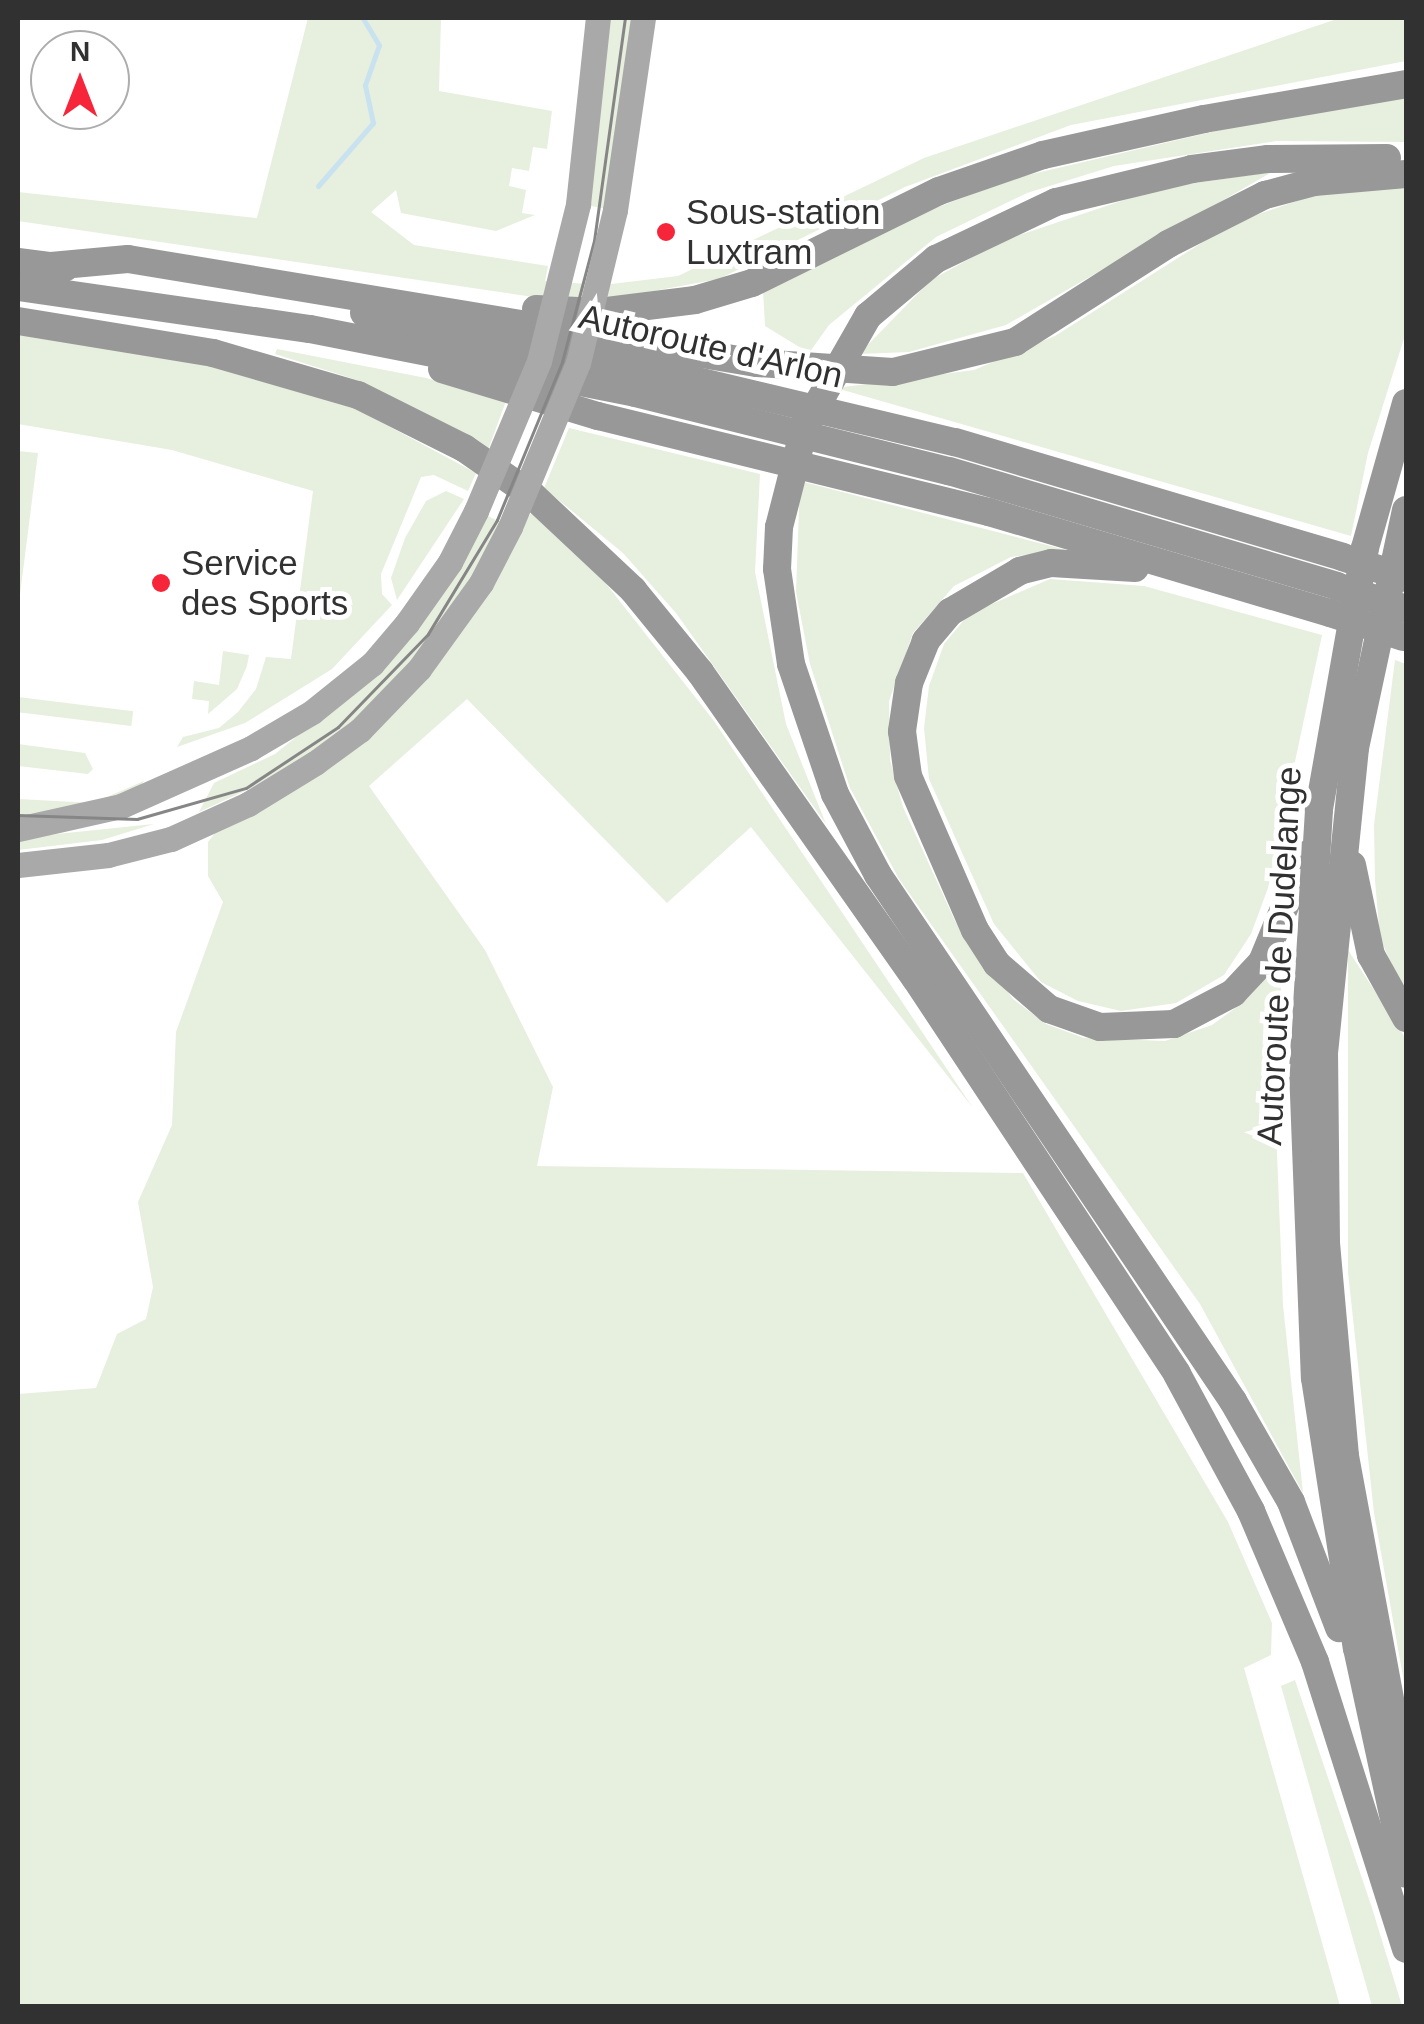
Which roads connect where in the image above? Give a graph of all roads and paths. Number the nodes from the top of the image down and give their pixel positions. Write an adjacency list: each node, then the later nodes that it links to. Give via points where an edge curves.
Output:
1 (598, 18): 18 (main road, bridge, via 578,204 539,361 450,562 407,623 372,664 312,712 251,748 121,806)
2 (642, 18): 19 (main road, bridge, via 615,210 578,363 510,527 420,669 360,730 300,773 170,839 108,855)
3 (1406, 84): 9 (highway, via 1043,155 939,191 752,283 695,300 600,312)
4 (1406, 158): 22 (highway, bridge, via 1288,158 1192,169 1056,202 936,259 868,316 812,411 779,527 776,568 791,664 835,794 878,875 1174,1311 1292,1502 1327,1589)
5 (1406, 174): 9 (highway, via 1314,182 1265,195 1168,244 1015,342 893,372 757,363)
6 (18, 262): 7 (highway, Autoroute d'Arlon)
7 (50, 266): 9 (highway, via 128,259); 13 (highway, Autoroute d'Arlon, bridge, via 312,304 656,370 955,442)
8 (18, 290): 14 (highway, via 452,372); 15 (highway, Autoroute d'Arlon, via 310,329 635,393 949,471)
9 (414, 303)
10 (18, 321): 24 (highway, via 214,353 358,395 464,448 532,495 633,590 700,672 916,979 1177,1374 1251,1511 1315,1662)
11 (1406, 403): 17 (highway, Autoroute de Dudelange, via 1365,548)
12 (1406, 510): 17 (highway, Autoroute de Dudelange)
13 (1406, 578)
14 (1241, 584): 15 (highway); 17 (highway, via 1086,563 1051,563 989,583 950,612 926,642 908,683 902,731 908,776 967,915 997,964 1049,1008 1119,1028 1192,1018 1248,980)
15 (1333, 599): 16 (highway, bridge); 16 (highway, Autoroute d'Arlon, bridge, via 1369,597)
16 (1405, 628)
17 (1332, 814): 20 (highway, via 1371,955); 21 (highway, Autoroute de Dudelange, via 1326,1243 1344,1456); 22 (highway, Autoroute de Dudelange, via 1303,1069 1315,1378 1357,1648)
18 (18, 829)
19 (18, 865)
20 (1406, 1018)
21 (1406, 1785)
22 (1396, 1833): 23 (highway, Autoroute de Dudelange)
23 (1406, 1874)
24 (1406, 1949)

